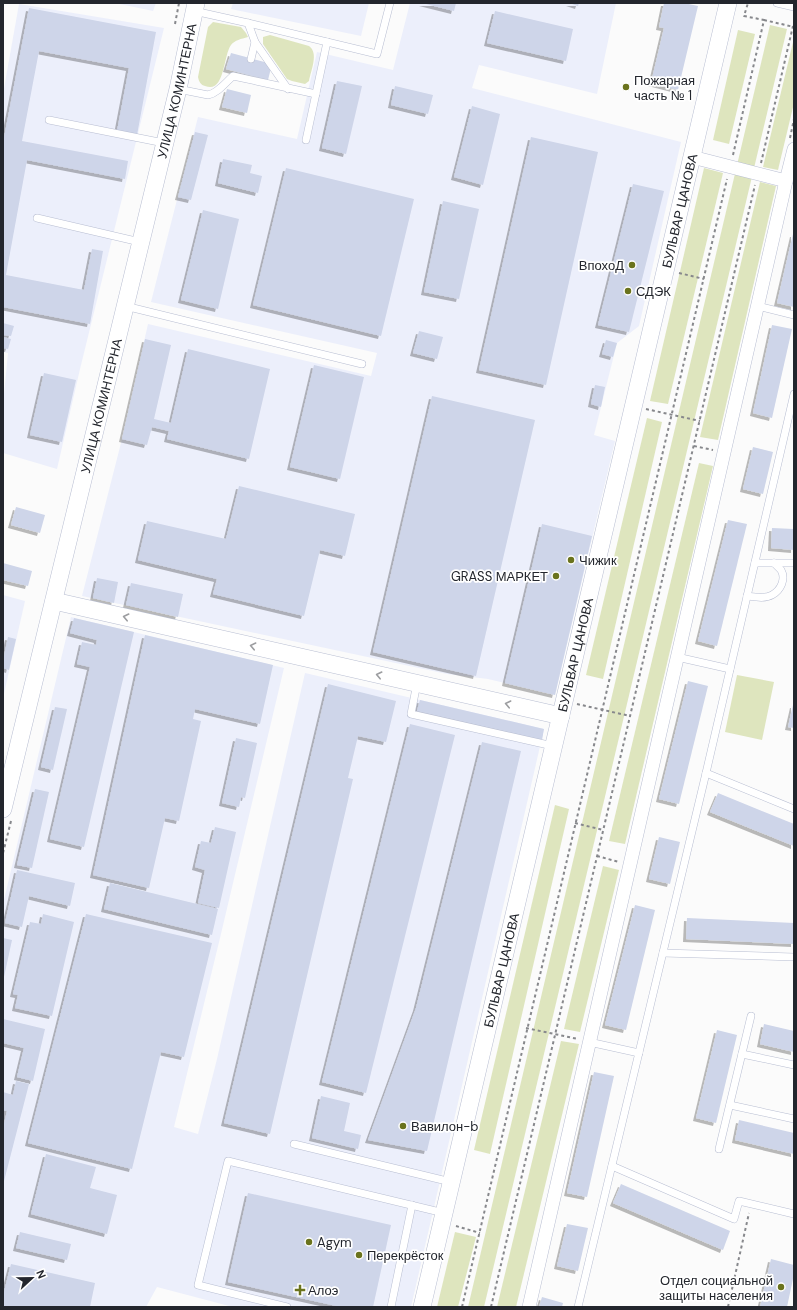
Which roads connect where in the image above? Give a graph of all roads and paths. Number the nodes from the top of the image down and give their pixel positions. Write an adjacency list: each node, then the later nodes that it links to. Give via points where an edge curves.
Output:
1 (179, 3): 10 (path)
2 (390, 3): 13 (lane, via 377,54)
3 (728, 3): 22 (street, БУЛЬВАР ЦАНОВА)
4 (748, 3): 8 (path, via 744,16)
5 (777, 3): 7 (lane)
6 (195, 7): 9 (lane); 15 (street, УЛИЦА КОМИНТЕРНА)
7 (794, 7)
8 (764, 20): 11 (path); 23 (path)
9 (248, 23): 12 (lane); 13 (lane)
10 (175, 24)
11 (793, 27): 24 (path)
12 (255, 42): 14 (lane); 16 (lane)
13 (327, 42): 17 (lane)
14 (251, 58)
15 (178, 89): 16 (lane, via 208,95 218,91 233,76 246,77); 20 (street, УЛИЦА КОМИНТЕРНА)
16 (288, 89): 17 (lane)
17 (316, 94): 19 (lane)
18 (49, 120): 20 (lane)
19 (306, 140)
20 (165, 143): 27 (street, УЛИЦА КОМИНТЕРНА)
21 (794, 149): 25 (street)
22 (692, 157): 23 (street); 28 (street, БУЛЬВАР ЦАНОВА)
23 (730, 167): 24 (street); 29 (path)
24 (758, 174): 25 (street); 37 (path)
25 (790, 182): 31 (street)
26 (37, 218): 27 (lane)
27 (140, 242): 30 (street, УЛИЦА КОМИНТЕРНА)
28 (665, 270): 29 (path); 35 (street, БУЛЬВАР ЦАНОВА)
29 (704, 279): 36 (path)
30 (125, 306): 33 (lane); 44 (street, УЛИЦА КОМИНТЕРНА)
31 (757, 306): 32 (lane); 39 (street)
32 (794, 315)
33 (362, 364)
34 (794, 394): 40 (lane)
35 (633, 406): 36 (path); 50 (street, БУЛЬВАР ЦАНОВА)
36 (672, 414): 37 (path); 49 (path)
37 (700, 420): 38 (path)
38 (694, 446): 39 (path); 51 (path)
39 (724, 453): 45 (street)
40 (755, 563): 41 (lane); 43 (lane)
41 (774, 563): 42 (lane); 43 (lane, via 781,571 783,581 780,589 772,595)
42 (794, 564)
43 (747, 596): 46 (lane)
44 (54, 601): 47 (street, one-way to 44); 54 (street, УЛИЦА КОМИНТЕРНА)
45 (677, 657): 46 (lane); 59 (street)
46 (730, 669): 53 (lane)
47 (417, 683): 50 (street, one-way to 47); 52 (lane, via 411,714)
48 (575, 704): 49 (path)
49 (602, 710): 51 (path); 56 (path)
50 (560, 716): 52 (street, БУЛЬВАР ЦАНОВА)
51 (630, 716): 57 (path)
52 (554, 746): 74 (street, БУЛЬВАР ЦАНОВА)
53 (706, 773): 55 (lane); 60 (lane)
54 (3, 809)
55 (794, 809)
56 (575, 823): 57 (path); 63 (path)
57 (603, 830): 58 (path)
58 (597, 856): 59 (path); 64 (path)
59 (630, 864): 65 (street)
60 (663, 953): 61 (lane); 66 (lane)
61 (794, 957)
62 (751, 1016): 67 (lane)
63 (527, 1028): 64 (path); 82 (path)
64 (555, 1034): 65 (path); 83 (path)
65 (589, 1042): 66 (lane); 84 (street)
66 (639, 1053): 73 (lane)
67 (742, 1054): 68 (lane); 69 (lane)
68 (794, 1065)
69 (730, 1105): 70 (lane); 72 (lane)
70 (794, 1119)
71 (294, 1144): 74 (lane)
72 (719, 1149)
73 (612, 1166): 75 (lane, via 734,1218 739,1201); 85 (lane)
74 (451, 1182): 77 (street, БУЛЬВАР ЦАНОВА)
75 (751, 1204): 78 (lane); 86 (path)
76 (412, 1206): 77 (lane); 79 (lane, via 228,1161 198,1285); 80 (lane)
77 (444, 1213): 81 (street, БУЛЬВАР ЦАНОВА)
78 (794, 1214)
79 (287, 1307)
80 (391, 1307)
81 (422, 1307)
82 (462, 1307)
83 (491, 1307)
84 (529, 1307)
85 (578, 1307)
86 (728, 1307)

